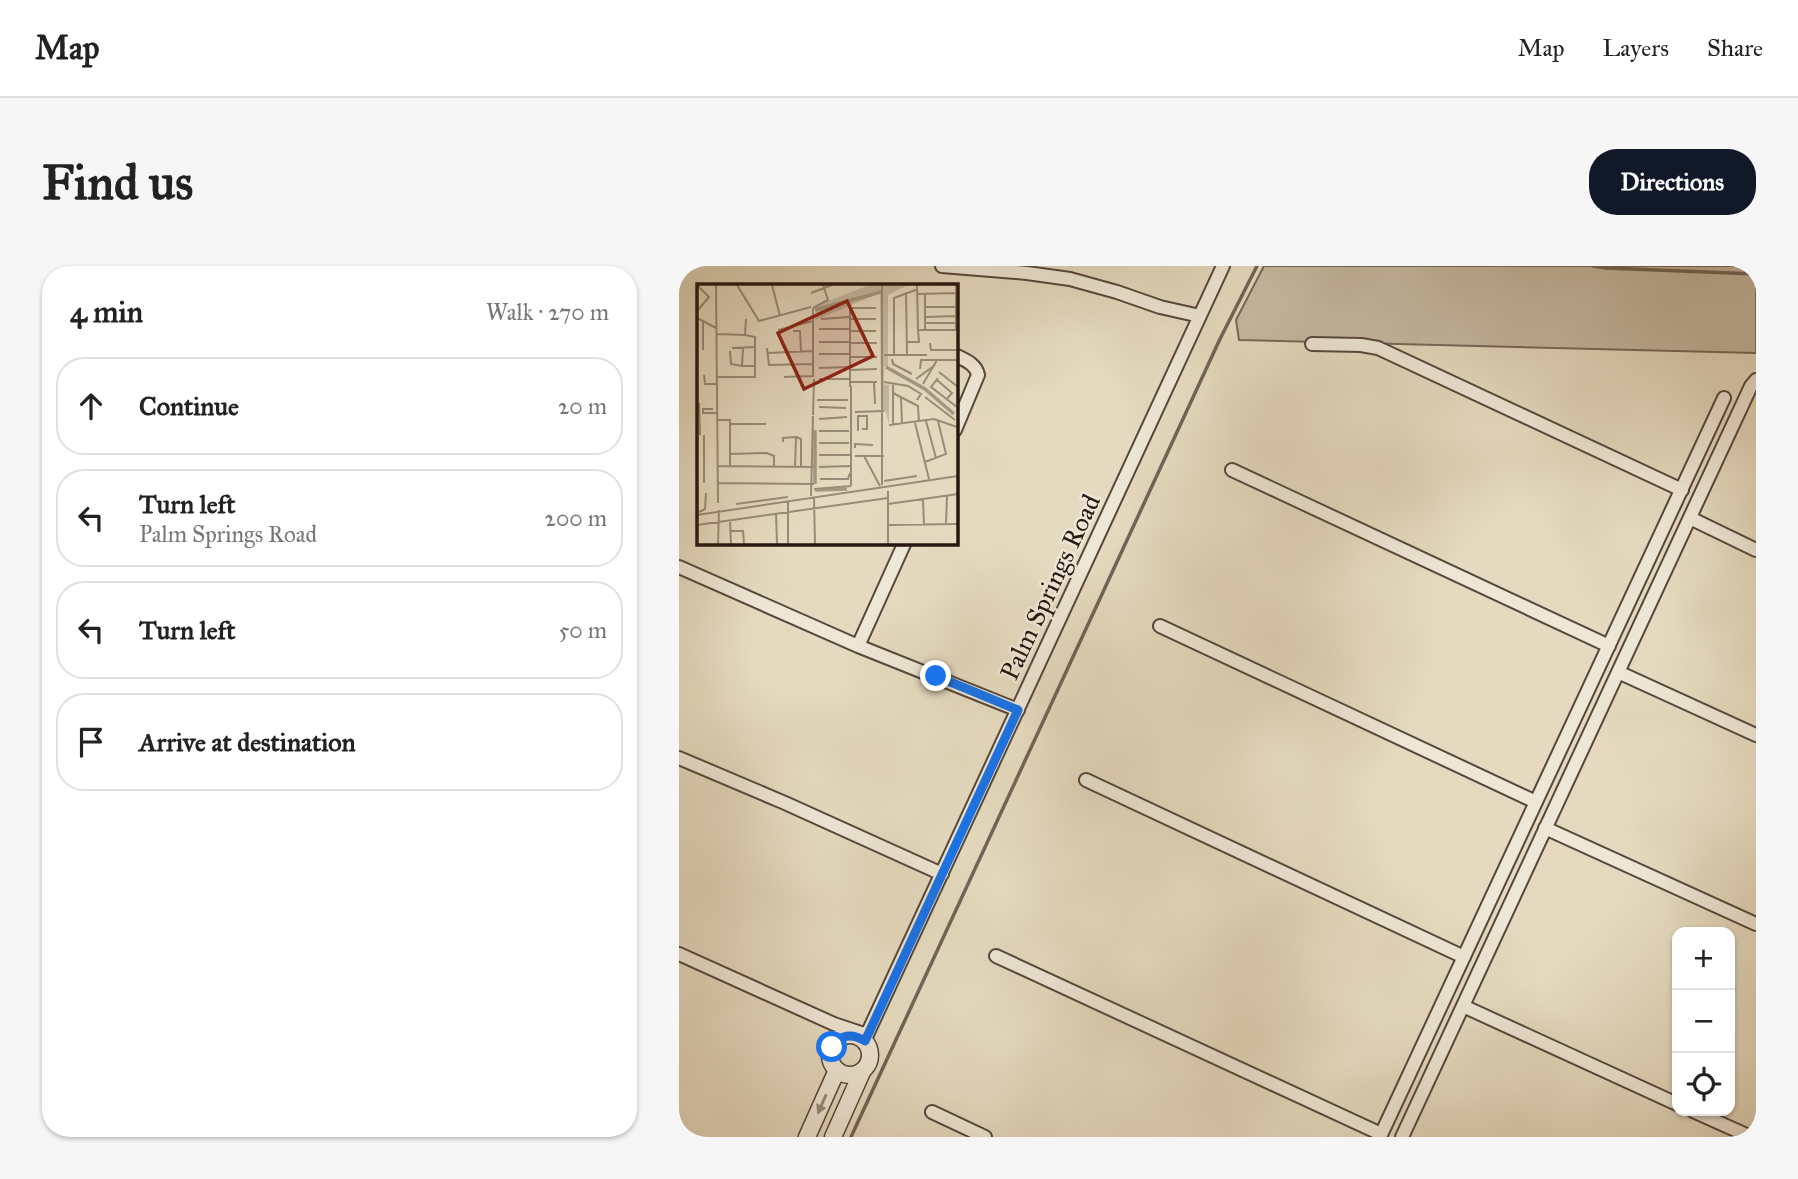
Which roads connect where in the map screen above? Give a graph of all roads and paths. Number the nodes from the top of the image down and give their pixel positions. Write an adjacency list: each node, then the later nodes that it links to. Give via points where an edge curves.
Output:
1 (942, 266): 3 (street, via 1070,279)
2 (1223, 266): 3 (street, Palm Springs Road)
3 (1200, 316): 19 (street, Palm Springs Road)
4 (1312, 344): 10 (street, via 1378,348)
5 (957, 356): 8 (street, via 977,369 978,375)
6 (1756, 380): 11 (street)
7 (1724, 398): 10 (street)
8 (957, 425)
9 (1233, 470): 17 (street)
10 (1682, 490): 17 (street)
11 (1690, 518): 13 (street); 18 (street)
12 (904, 544): 16 (street)
13 (1756, 550)
14 (679, 567): 16 (street)
15 (1160, 626): 23 (street)
16 (858, 646): 19 (street)
17 (1609, 646): 23 (street)
18 (1618, 672): 20 (street); 24 (street)
19 (1018, 710): 25 (street, Palm Springs Road)
20 (1756, 735)
21 (679, 758): 25 (street)
22 (1086, 780): 29 (street)
23 (1536, 802): 29 (street)
24 (1545, 828): 26 (street); 30 (street)
25 (942, 874): 31 (street, Palm Springs Road)
26 (1756, 924)
27 (679, 954): 31 (street)
28 (996, 956): 37 (street)
29 (1464, 957): 37 (street)
30 (1463, 1006): 34 (street); 41 (street)
31 (866, 1038): 32 (street, via 853,1035 835,1042 830,1053); 33 (street, via 871,1053)
32 (837, 1070): 33 (street, via 849,1075); 38 (street, one-way to 38)
33 (862, 1072): 39 (street)
34 (1672, 1102)
35 (932, 1112): 40 (street)
36 (1704, 1116): 42 (street)
37 (1381, 1135)
38 (807, 1137)
39 (832, 1137)
40 (985, 1137)
41 (1402, 1137)
42 (1751, 1137)

